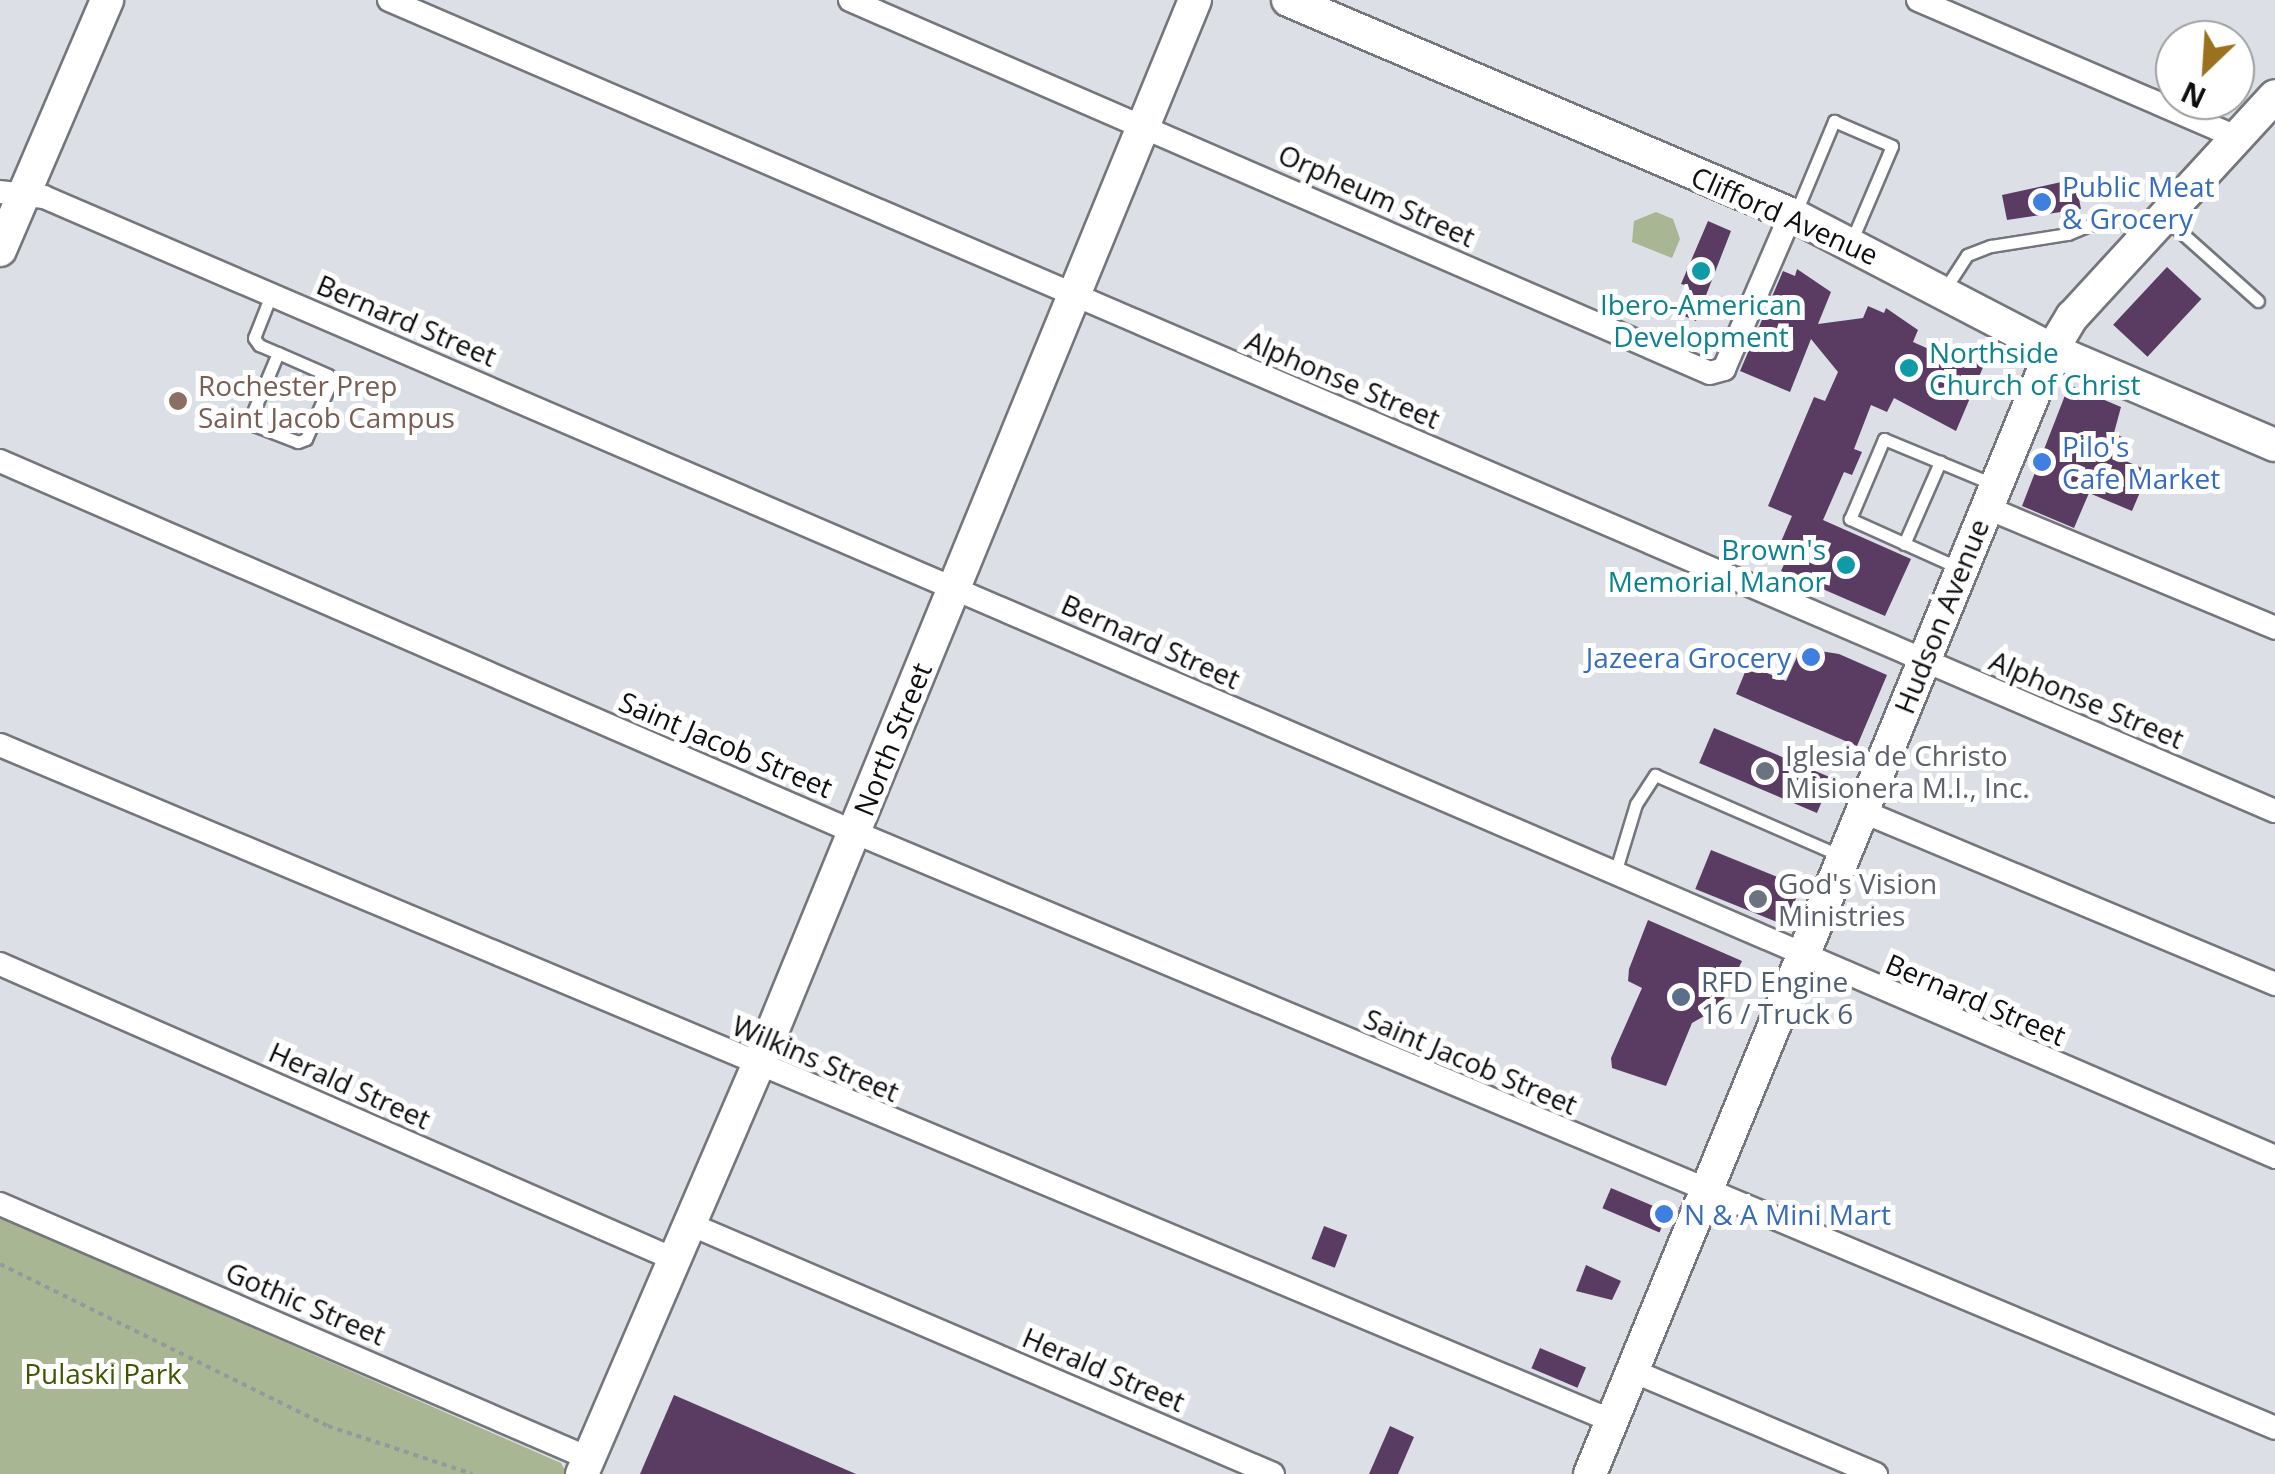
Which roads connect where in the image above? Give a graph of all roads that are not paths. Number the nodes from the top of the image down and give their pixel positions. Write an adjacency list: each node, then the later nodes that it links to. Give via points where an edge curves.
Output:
1 (106, 0): 11 (main road)
2 (389, 0): 17 (street, Alphonse Street)
3 (850, 0): 9 (street, Orpheum Street)
4 (1195, 0): 9 (main road, North Street)
5 (1288, 0): 7 (main road, Clifford Avenue)
6 (1918, 0): 10 (street)
7 (1333, 9): 12 (main road, Clifford Avenue)
8 (2272, 103): 10 (main road, Hudson Avenue)
9 (1144, 126): 12 (street, Orpheum Street, via 1710,373 1724,368); 17 (main road, North Street)
10 (2236, 137): 13 (main road, Hudson Avenue)
11 (12, 193): 15 (main road); 18 (street, Bernard Street, via 44,197)
12 (1792, 215): 14 (main road, Clifford Avenue); 14 (lane, via 1834,121 1892,146)
13 (2157, 226): 16 (lane, via 2111,216 2068,234 1992,246 1967,256); 19 (lane); 20 (main road, Hudson Avenue, via 2072,317)
14 (1851, 242): 16 (main road, Clifford Avenue)
15 (0, 250)
16 (1944, 292): 20 (main road, Clifford Avenue)
17 (1073, 294): 28 (main road, North Street); 30 (street, Alphonse Street)
18 (271, 295): 21 (lane, via 254,338); 28 (street, Bernard Street)
19 (2258, 301)
20 (2052, 350): 22 (main road, Clifford Avenue); 25 (main road, Hudson Avenue)
21 (278, 353): 21 (lane, via 328,374 331,382 306,439 298,442 251,418)
22 (2275, 445)
23 (0, 461): 34 (street, Saint Jacob Street)
24 (1940, 462): 25 (lane); 26 (lane); 26 (lane, via 1884,439 1850,520)
25 (1990, 496): 27 (main road, Hudson Avenue); 29 (street)
26 (1904, 544): 27 (lane)
27 (1960, 569): 30 (main road, Hudson Avenue)
28 (953, 588): 34 (main road, North Street); 36 (street, Bernard Street)
29 (2275, 628)
30 (1922, 662): 32 (street, Alphonse Street); 33 (main road, Hudson Avenue)
31 (0, 745): 40 (street, Wilkins Street)
32 (2275, 811)
33 (1864, 812): 35 (main road, Hudson Avenue); 39 (street)
34 (854, 832): 40 (main road, North Street); 42 (street, Saint Jacob Street)
35 (1845, 857): 36 (lane, via 1655,775 1636,804); 37 (main road, Hudson Avenue)
36 (1614, 876): 37 (street, Bernard Street)
37 (1802, 958): 41 (street, Bernard Street); 42 (main road, Hudson Avenue)
38 (0, 964): 45 (street, Herald Street)
39 (2275, 984)
40 (758, 1066): 44 (main road, North Street); 47 (street, Wilkins Street)
41 (2275, 1156)
42 (1707, 1193): 46 (main road, Hudson Avenue); 48 (street, Saint Jacob Street)
43 (0, 1204): 49 (street, Gothic Street)
44 (692, 1224): 45 (main road, North Street); 50 (street, Herald Street)
45 (676, 1260): 49 (main road, North Street)
46 (1633, 1371): 47 (main road, Hudson Avenue); 52 (street)
47 (1612, 1420): 51 (main road, Hudson Avenue)
48 (2275, 1428)
49 (585, 1466)
50 (1272, 1474)
51 (1590, 1474)
52 (1876, 1474)

